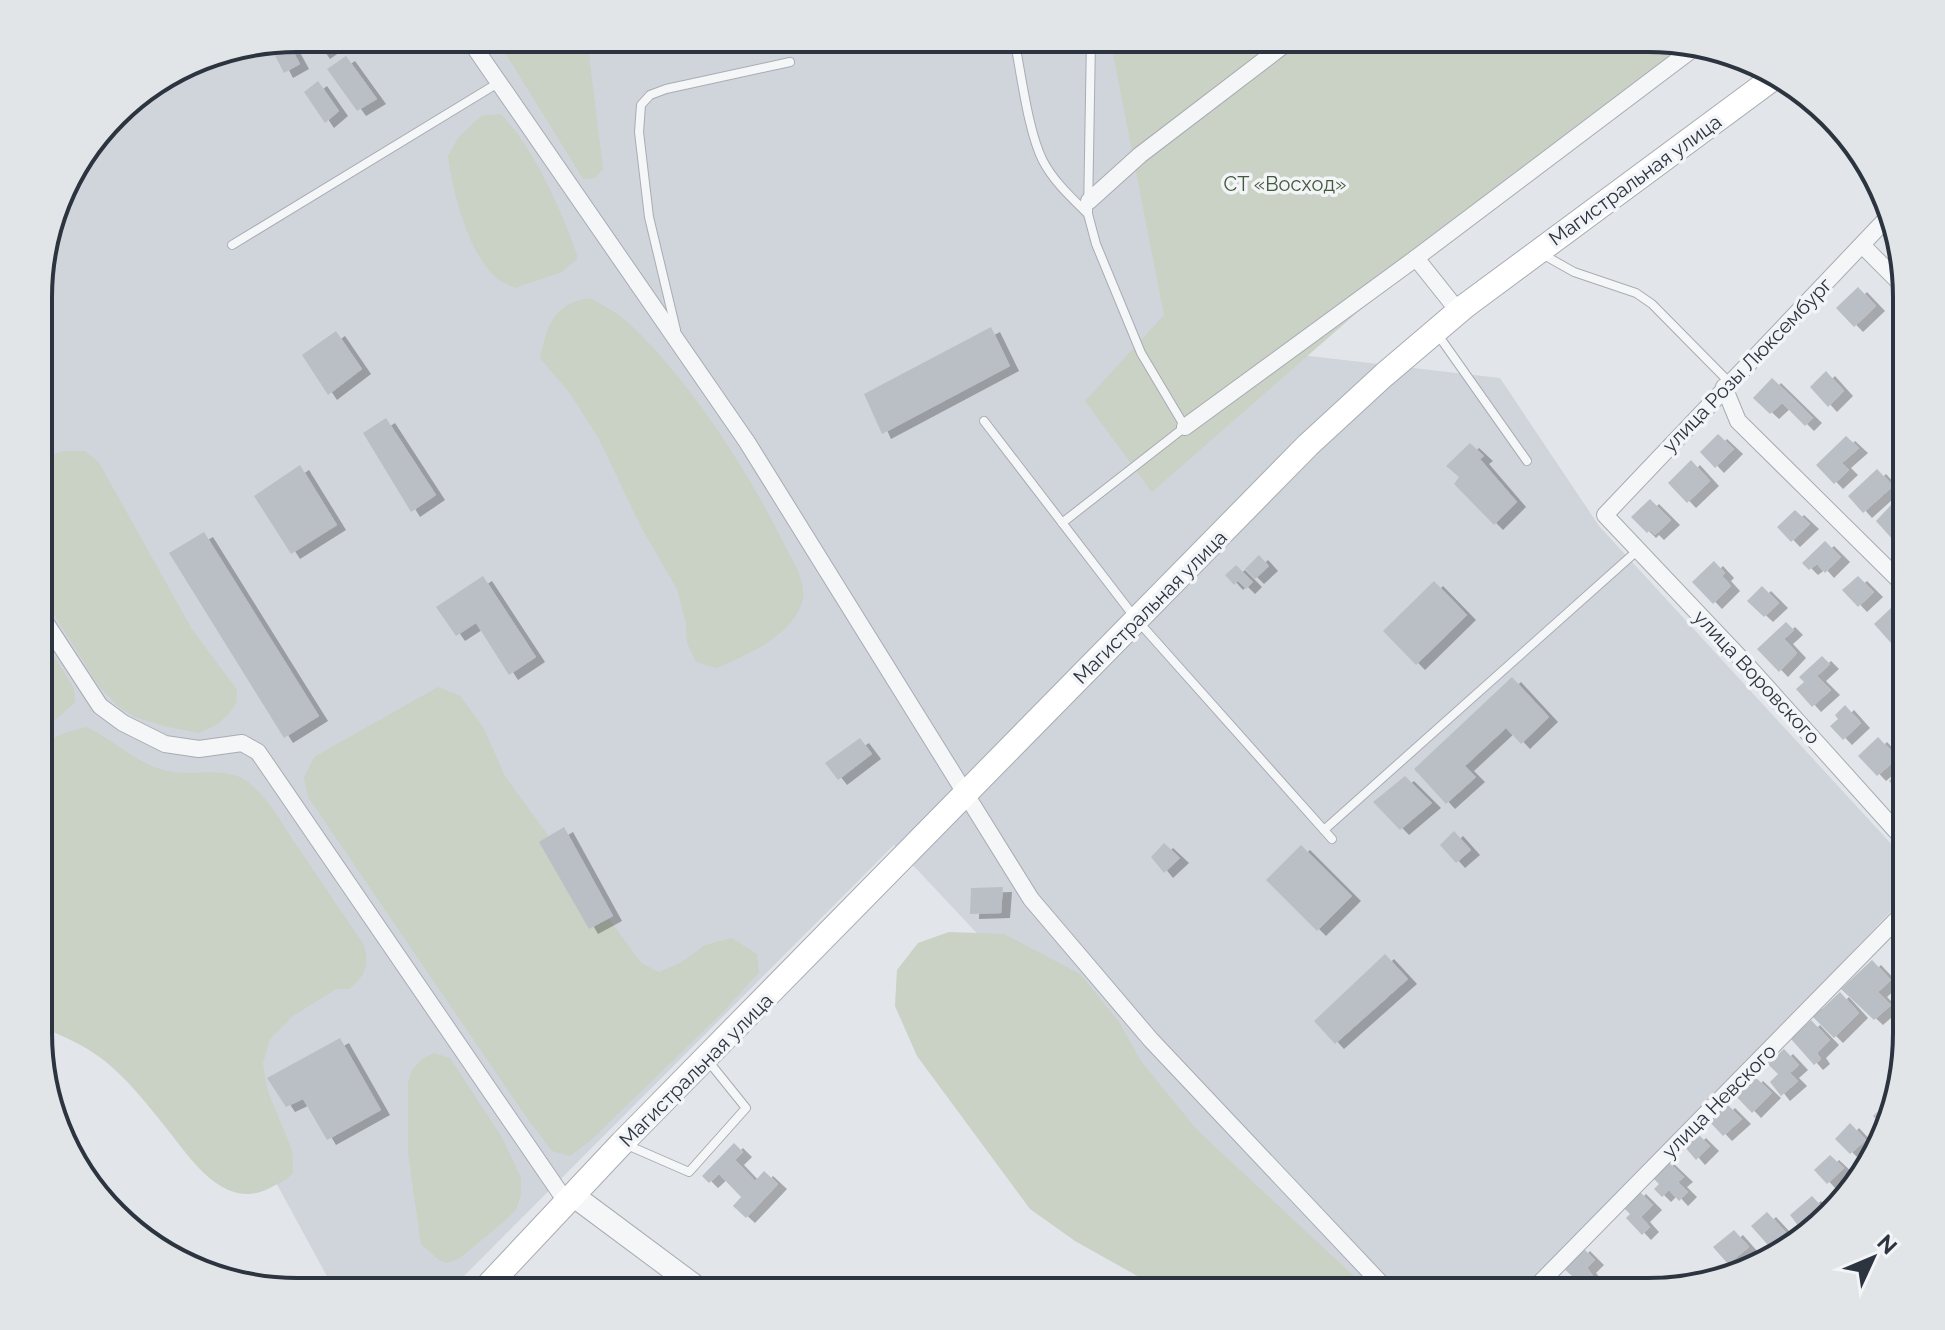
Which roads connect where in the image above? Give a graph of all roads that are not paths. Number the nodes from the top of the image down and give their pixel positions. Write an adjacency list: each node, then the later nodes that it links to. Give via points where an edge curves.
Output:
1 (478, 52): 7 (street)
2 (1017, 53): 9 (lane, via 1041,158 1054,179)
3 (1091, 53): 9 (lane)
4 (1274, 53): 9 (street, via 1140,155)
5 (1684, 56): 14 (street)
6 (790, 62): 18 (lane, via 666,89 641,105 649,217)
7 (499, 82): 11 (lane); 18 (street)
8 (1766, 83): 13 (main road, Магистральная улица)
9 (1088, 208): 21 (lane, via 1096,244 1141,353)
10 (1882, 225): 12 (street, улица Розы Люксембург)
11 (232, 245)
12 (1863, 246): 15 (street); 19 (street, улица Розы Люксембург)
13 (1538, 251): 16 (main road, Магистральная улица); 19 (lane, via 1652,304)
14 (1416, 258): 16 (street); 21 (street)
15 (1891, 274)
16 (1459, 312): 17 (main road, Магистральная улица)
17 (1435, 332): 22 (lane); 27 (main road, Магистральная улица, via 1308,445)
18 (680, 347): 29 (street, via 747,442)
19 (1726, 384): 23 (street, улица Розы Люксембург); 26 (street, via 1738,421)
20 (984, 421): 24 (lane)
21 (1185, 427): 24 (lane)
22 (1527, 461)
23 (1605, 515): 25 (street, улица Воровского)
24 (1062, 523): 27 (lane)
25 (1638, 550): 30 (street, улица Воровского); 31 (lane)
26 (1892, 573)
27 (1136, 619): 29 (main road, Магистральная улица); 31 (lane)
28 (52, 633): 36 (street, via 100,706 123,723 165,744 199,749 242,743 258,752)
29 (966, 796): 34 (main road, Магистральная улица); 39 (street, via 1031,899 1151,1040)
30 (1892, 826)
31 (1324, 830): 32 (lane)
32 (1332, 839)
33 (1892, 924): 40 (street, улица Невского)
34 (706, 1059): 35 (main road, Магистральная улица); 35 (lane, via 746,1108 689,1172)
35 (622, 1143): 36 (main road, Магистральная улица)
36 (570, 1200): 37 (main road, Магистральная улица); 38 (street)
37 (496, 1277)
38 (682, 1277)
39 (1376, 1278)
40 (1545, 1278)

